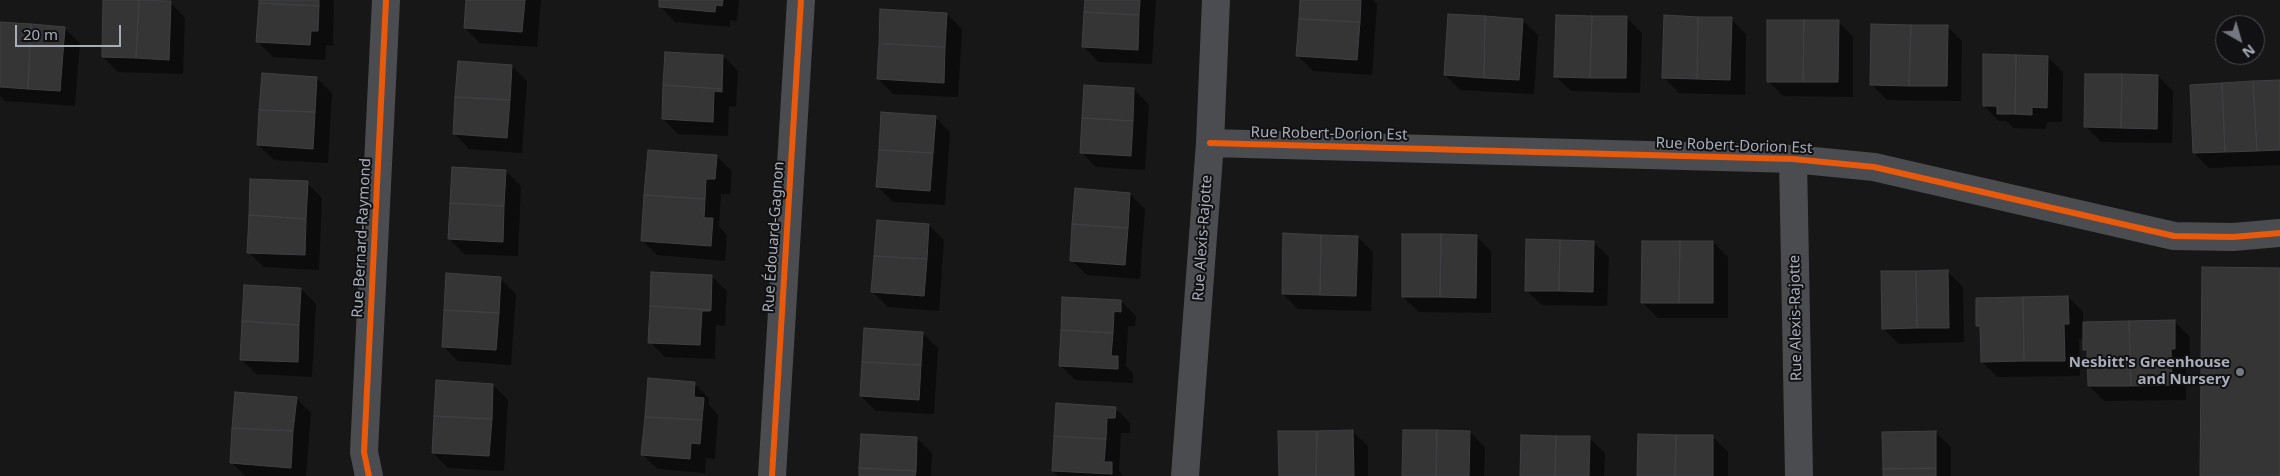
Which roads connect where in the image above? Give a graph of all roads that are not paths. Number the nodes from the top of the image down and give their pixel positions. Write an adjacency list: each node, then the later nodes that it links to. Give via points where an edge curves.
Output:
1 (386, 0): 7 (street, Rue Bernard-Raymond, via 364,452)
2 (801, 0): 8 (street, Rue Édouard-Gagnon)
3 (1216, 0): 4 (street, Rue Alexis-Rajotte)
4 (1210, 143): 5 (street, Rue Robert-Dorion Est); 9 (street, Rue Alexis-Rajotte)
5 (1793, 159): 6 (street, Rue Robert-Dorion Est, via 1874,167 2174,236 2233,237); 10 (street, Rue Alexis-Rajotte)
6 (2280, 233)
7 (370, 476)
8 (772, 476)
9 (1185, 476)
10 (1799, 476)

